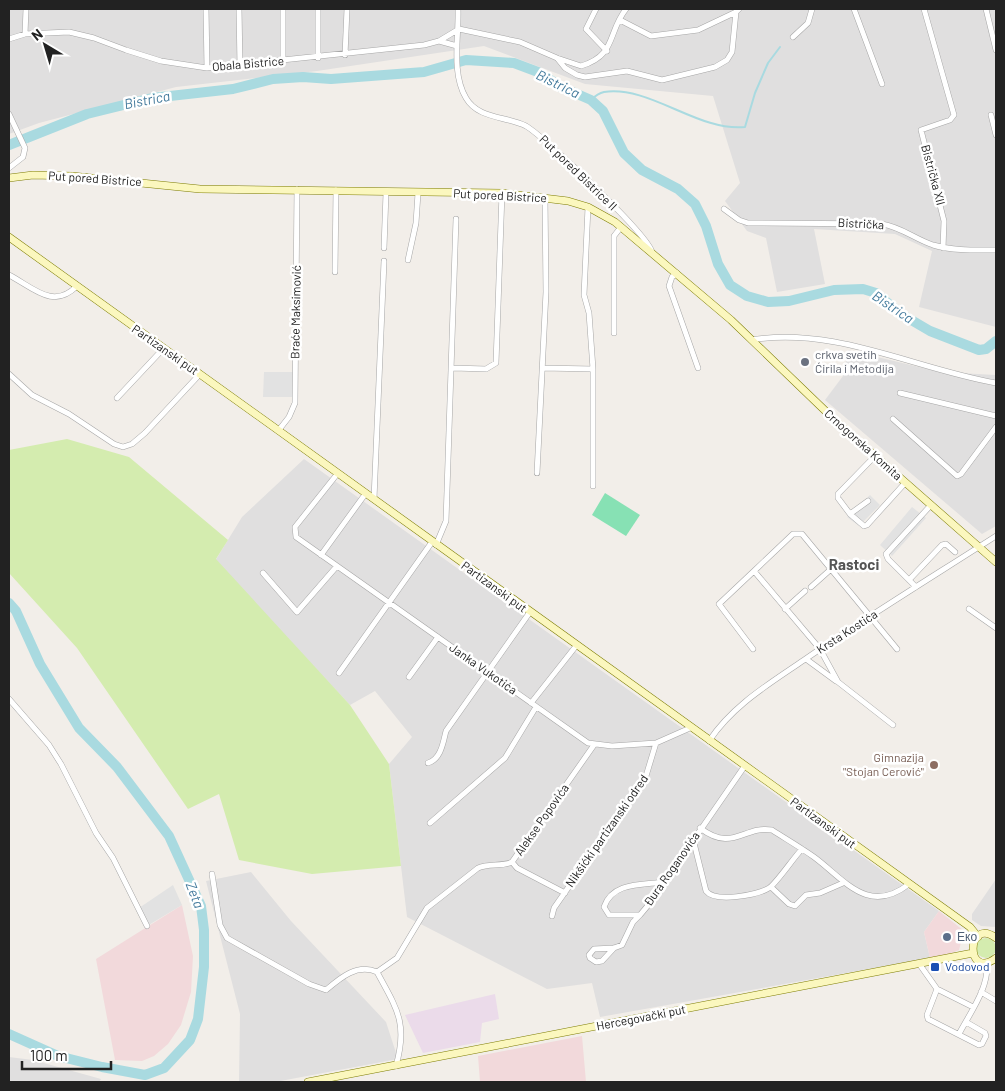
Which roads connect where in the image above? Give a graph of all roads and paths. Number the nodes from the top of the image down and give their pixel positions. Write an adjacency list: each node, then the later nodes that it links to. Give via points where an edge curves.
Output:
1 (26, 9): 17 (street)
2 (206, 9): 29 (street)
3 (239, 9): 28 (street)
4 (283, 9): 27 (street)
5 (318, 9): 25 (street)
6 (347, 9): 24 (street)
7 (458, 9): 16 (street, Put pored Bistrice II)
8 (596, 9): 22 (street, via 586,29)
9 (626, 9): 15 (street)
10 (812, 9): 18 (street, via 808,23)
11 (854, 9): 30 (street)
12 (924, 9): 49 (street, Bistrička XII, via 954,115 950,120 921,130 944,220)
13 (986, 9): 23 (street)
14 (738, 10): 15 (street, via 698,30 651,36); 26 (street, via 732,52 727,60 715,67 678,77 662,80 619,71 585,77 565,68)
15 (620, 20): 22 (street)
16 (459, 29): 20 (street, Obala Bistrice); 21 (street, Put pored Bistrice II); 26 (street, via 520,42)
17 (25, 34): 19 (street, Obala Bistrice); 29 (street, Obala Bistrice, via 69,32 162,61)
18 (793, 36)
19 (9, 39)
20 (439, 41): 21 (street); 24 (street, Obala Bistrice, via 424,46)
21 (457, 46): 44 (street, Put pored Bistrice II, via 459,85 471,107 514,120 540,135)
22 (607, 50): 26 (street, via 581,66)
23 (996, 50)
24 (345, 55): 25 (street, Obala Bistrice)
25 (318, 58): 27 (street, Obala Bistrice)
26 (556, 58)
27 (283, 61): 28 (street, Obala Bistrice)
28 (240, 66): 29 (street, Obala Bistrice)
29 (207, 68)
30 (882, 84)
31 (9, 114): 34 (street, via 25,148 23,158)
32 (991, 115): 33 (street)
33 (996, 135)
34 (9, 168)
35 (9, 178): 36 (street, Put pored Bistrice, via 72,176 114,178 181,188)
36 (297, 189): 37 (street, Put pored Bistrice); 72 (street, Braće Maksimović, via 295,403)
37 (336, 190): 38 (street, Put pored Bistrice); 54 (street)
38 (386, 193): 39 (street, Put pored Bistrice); 48 (street)
39 (418, 193): 40 (street, Put pored Bistrice); 53 (street)
40 (502, 193): 41 (street, Put pored Bistrice); 61 (street, via 496,363 486,369)
41 (545, 197): 42 (street, Put pored Bistrice); 62 (street, via 546,292)
42 (588, 208): 46 (street, Put pored Bistrice); 64 (street, via 584,295)
43 (724, 209): 49 (street, Bistrička, via 748,223 894,226)
44 (622, 215): 46 (street); 51 (street, Put pored Bistrice II)
45 (456, 219): 61 (street)
46 (618, 225): 51 (street, Put pored Bistrice); 58 (street, via 614,236)
47 (9, 237): 57 (street, Partizanski put)
48 (384, 248)
49 (943, 248): 50 (street, Bistrička)
50 (996, 250)
51 (652, 252): 55 (street, Put pored Bistrice)
52 (384, 260): 80 (street)
53 (408, 260)
54 (335, 272)
55 (677, 273): 59 (street, Put pored Bistrice); 63 (street, via 669,286)
56 (9, 275): 57 (street, via 46,296 56,298 63,297)
57 (77, 286): 60 (street, Partizanski put)
58 (614, 333)
59 (751, 340): 67 (street, via 790,336 867,348); 74 (street, Crnogorska Komita)
60 (164, 348): 66 (street, Partizanski put); 69 (street)
61 (453, 368): 85 (street, via 446,521)
62 (542, 368): 64 (street); 75 (street)
63 (698, 368)
64 (593, 369): 78 (street)
65 (9, 374): 66 (street, via 32,395 123,447 145,433)
66 (200, 374): 72 (street, Partizanski put)
67 (996, 383)
68 (900, 393): 70 (street)
69 (118, 398)
70 (996, 416)
71 (893, 419): 73 (street, via 955,475 961,474)
72 (278, 431): 76 (street, Partizanski put)
73 (995, 432)
74 (876, 456): 77 (street, Crnogorska Komita); 83 (street, via 838,494)
75 (537, 472)
76 (338, 474): 79 (street, Partizanski put); 88 (street, Janka Vukotića, via 299,521 294,533)
77 (905, 482): 82 (street, Crnogorska Komita); 83 (street, via 867,525 862,526)
78 (593, 486)
79 (366, 493): 80 (street, Partizanski put); 88 (street)
80 (374, 499): 85 (street, Partizanski put)
81 (868, 501): 83 (street)
82 (931, 505): 86 (street, Crnogorska Komita); 94 (street, via 886,554)
83 (850, 514)
84 (996, 536): 86 (street, Krsta Kostića)
85 (434, 543): 98 (street); 101 (street, Partizanski put)
86 (979, 547): 89 (street, Crnogorska Komita); 96 (street, Krsta Kostića)
87 (955, 552): 94 (street, via 946,544 942,545)
88 (321, 554): 90 (street, Janka Vukotića)
89 (996, 562)
90 (337, 566): 93 (street, via 297,612); 98 (street, Janka Vukotića)
91 (830, 570): 92 (street, via 797,532); 95 (street); 102 (street)
92 (754, 571): 100 (street); 106 (street, via 719,604)
93 (263, 573)
94 (909, 580): 96 (street)
95 (811, 587)
96 (916, 587): 102 (street, Krsta Kostića)
97 (806, 591): 100 (street)
98 (388, 602): 104 (street, Janka Vukotića); 111 (street)
99 (969, 608): 103 (street)
100 (785, 609): 107 (street)
101 (530, 612): 105 (street, Partizanski put); 110 (street)
102 (869, 617): 107 (street, Krsta Kostića); 108 (street)
103 (996, 628)
104 (438, 637): 110 (street, Janka Vukotića); 112 (street)
105 (576, 646): 115 (street); 118 (street, Partizanski put)
106 (752, 649)
107 (820, 649): 109 (street, Krsta Kostića); 113 (street)
108 (897, 649)
109 (806, 659): 113 (street); 119 (street, Krsta Kostića, via 744,701)
110 (487, 672): 115 (street, Janka Vukotića); 122 (street, via 446,731 439,754)
111 (339, 673)
112 (409, 677)
113 (838, 682): 117 (street)
114 (9, 699): 137 (street, via 61,764)
115 (531, 703): 116 (street, Janka Vukotića)
116 (536, 707): 121 (street, Janka Vukotića); 124 (street, via 505,758)
117 (893, 725)
118 (690, 728): 119 (street, Partizanski put); 120 (street, Janka Vukotića)
119 (709, 741): 123 (street, Partizanski put)
120 (656, 744): 121 (street, Janka Vukotića); 134 (street, Nikšićki partizanski odred, via 646,776)
121 (594, 745): 128 (street, Alekse Popovića)
122 (428, 763)
123 (744, 767): 125 (street, Đura Roganovića); 132 (street, Partizanski put)
124 (430, 822)
125 (700, 828): 126 (street, Đura Roganovića); 127 (street, via 712,837 722,839 772,830)
126 (693, 839): 130 (street, Đura Roganovića); 133 (street, via 709,894 724,898)
127 (802, 849): 131 (street); 133 (street)
128 (512, 862): 134 (street, via 517,868); 145 (street, Alekse Popovića, via 478,868 427,908 397,958)
129 (212, 874): 145 (street, via 220,925 227,938 309,984 326,990 350,972 366,969)
130 (664, 882): 135 (street, Đura Roganovića); 135 (street, Đura Roganovića, via 615,890 607,896 604,907 609,915)
131 (843, 883): 132 (street, via 864,894 877,896 893,894); 133 (street, via 806,895 794,906)
132 (910, 884): 138 (street, Partizanski put, via 970,927)
133 (771, 887)
134 (565, 893): 136 (street, Nikšićki partizanski odred)
135 (640, 915): 140 (street, via 633,922 625,942)
136 (552, 916)
137 (147, 926)
138 (978, 937): 139 (street, via 988,934); 141 (street, via 973,944)
139 (996, 938)
140 (614, 948)
141 (973, 953): 143 (street); 144 (street, Hercegovački put)
142 (996, 958): 143 (street)
143 (986, 962): 147 (street, via 987,977)
144 (920, 965): 146 (street); 152 (street, Hercegovački put)
145 (377, 972): 152 (street, via 401,1019 401,1047)
146 (937, 989): 149 (street); 151 (street, via 928,1020)
147 (981, 992): 148 (street); 149 (street)
148 (996, 1001)
149 (973, 1007): 150 (street)
150 (966, 1022): 151 (street); 151 (street, via 985,1032 982,1044)
151 (959, 1034)
152 (396, 1066): 153 (street, Hercegovački put)
153 (308, 1082)

